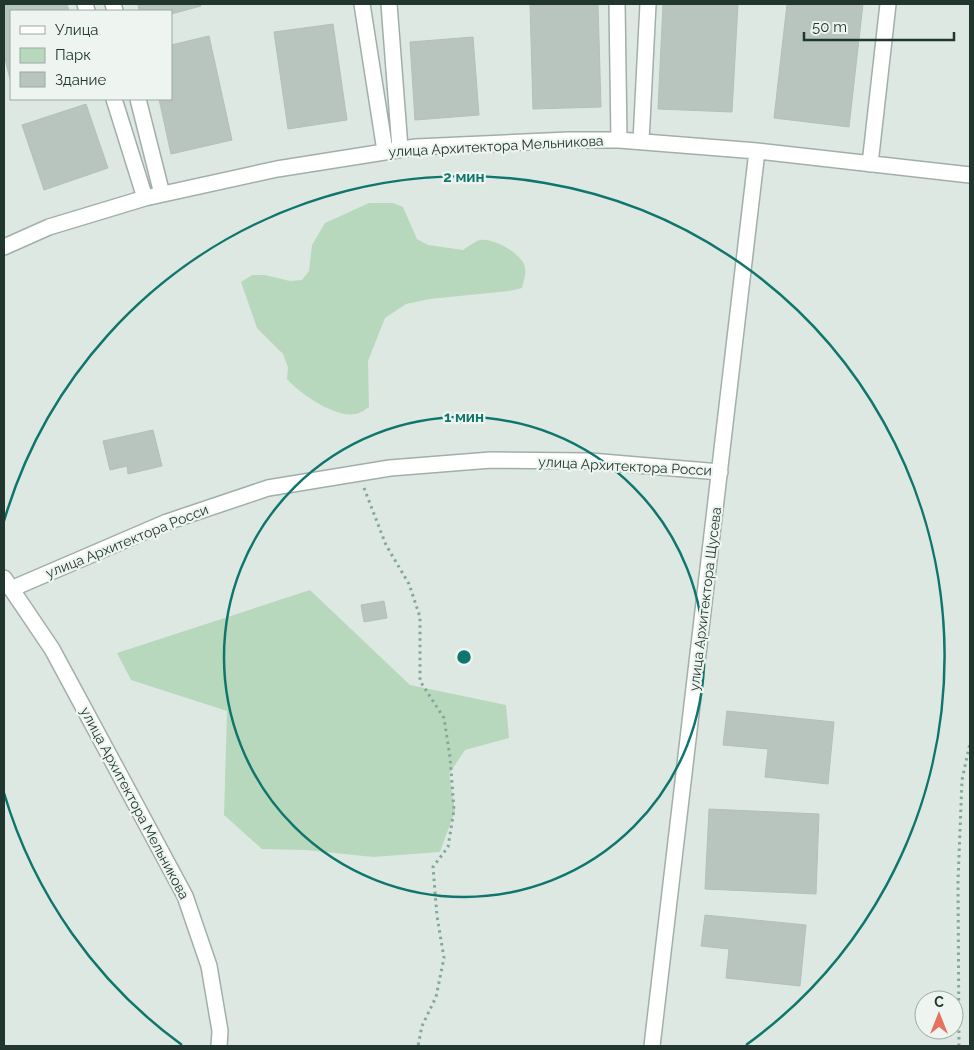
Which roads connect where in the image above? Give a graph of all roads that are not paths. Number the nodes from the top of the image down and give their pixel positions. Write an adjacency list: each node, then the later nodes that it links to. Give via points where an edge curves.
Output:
1 (362, 4): 10 (street)
2 (389, 4): 10 (street)
3 (617, 4): 8 (street)
4 (648, 4): 9 (street)
5 (888, 4): 12 (street)
6 (114, 100): 15 (street)
7 (138, 100): 14 (street)
8 (618, 140): 9 (street, улица Архитектора Мельникова); 10 (street, улица Архитектора Мельникова)
9 (641, 141): 11 (street, улица Архитектора Мельникова)
10 (392, 150): 14 (street, улица Архитектора Мельникова, via 277,169)
11 (757, 151): 12 (street, улица Архитектора Мельникова); 17 (street, улица Архитектора Щусева)
12 (870, 164): 13 (street, улица Архитектора Мельникова)
13 (970, 175)
14 (162, 194): 15 (street, улица Архитектора Мельникова)
15 (145, 198): 16 (street, улица Архитектора Мельникова, via 49,227)
16 (4, 247)
17 (720, 472): 18 (street, улица Архитектора Росси, via 590,461 491,460 390,468 268,488 167,522); 20 (street, улица Архитектора Щусева)
18 (7, 584): 19 (street, улица Архитектора Мельникова, via 52,649 185,896 209,966 220,1032)
19 (219, 1046)
20 (652, 1046)

